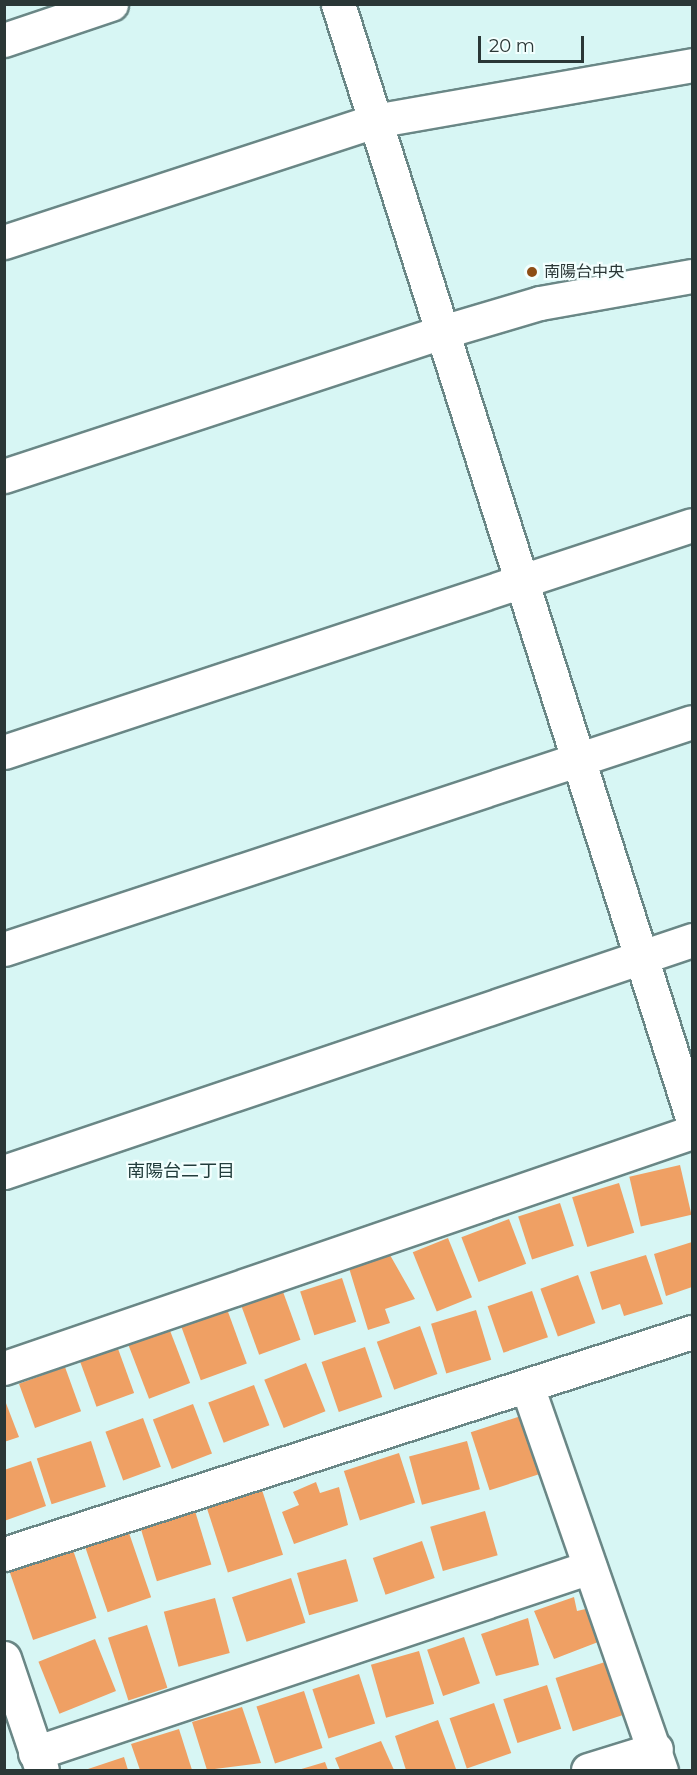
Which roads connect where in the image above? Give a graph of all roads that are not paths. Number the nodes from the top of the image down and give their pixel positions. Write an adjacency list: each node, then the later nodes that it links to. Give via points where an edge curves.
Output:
1 (111, 4): 3 (street)
2 (338, 4): 5 (street)
3 (4, 40)
4 (693, 65): 5 (street)
5 (375, 121): 6 (street); 8 (street)
6 (4, 242)
7 (693, 276): 8 (street, via 540,303)
8 (442, 332): 9 (street); 11 (street)
9 (4, 476)
10 (693, 525): 11 (street)
11 (522, 581): 13 (street); 14 (street)
12 (693, 722): 14 (street)
13 (4, 752)
14 (578, 760): 16 (street); 17 (street)
15 (693, 940): 17 (street)
16 (4, 949)
17 (642, 958): 18 (street); 20 (street)
18 (693, 1117)
19 (693, 1132): 22 (street)
20 (4, 1172)
21 (693, 1332): 23 (street)
22 (4, 1368)
23 (527, 1386): 24 (street); 25 (street)
24 (4, 1554)
25 (590, 1568): 27 (street); 28 (street)
26 (4, 1658): 28 (street)
27 (659, 1760): 29 (street)
28 (39, 1762)
29 (588, 1770)

